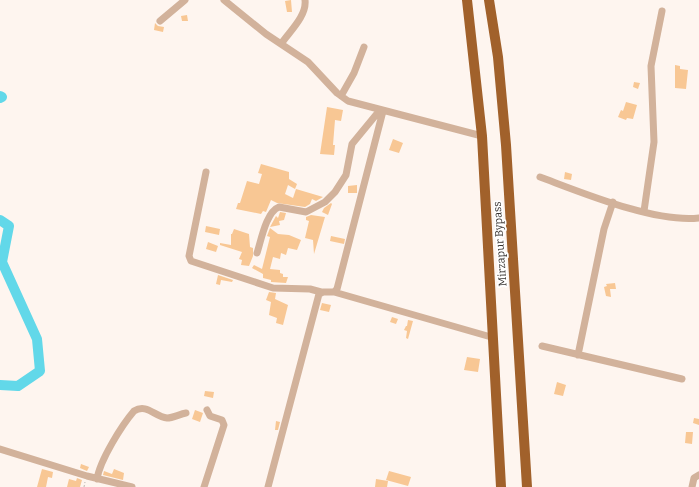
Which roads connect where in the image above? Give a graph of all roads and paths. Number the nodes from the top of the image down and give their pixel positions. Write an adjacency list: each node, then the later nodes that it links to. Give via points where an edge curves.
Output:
1 (185, 0): 7 (street)
2 (224, 0): 8 (street)
3 (305, 0): 8 (street, via 301,16)
4 (467, 0): 12 (highway)
5 (489, 0): 34 (highway, Mirzapur Bypass, via 498,57 506,145)
6 (662, 11): 16 (street, via 651,66 654,142)
7 (160, 21)
8 (281, 44): 10 (street, via 308,62)
9 (364, 47): 10 (street)
10 (341, 96): 11 (street, via 353,103)
11 (382, 111): 12 (street); 18 (street, via 352,144 346,175 335,192 325,202 306,212 275,209 269,216); 20 (street, via 337,290)
12 (482, 136): 33 (highway)
13 (206, 172): 19 (street, via 189,256 191,261 273,288 310,289)
14 (540, 177): 15 (street)
15 (613, 202): 16 (street); 23 (street, via 604,230)
16 (644, 211): 17 (street, via 673,218)
17 (699, 218)
18 (258, 253)
19 (321, 292): 20 (street); 32 (street)
20 (334, 292): 21 (street)
21 (491, 337)
22 (542, 346): 23 (street)
23 (578, 355): 24 (street)
24 (682, 379)
25 (207, 410): 31 (street, via 210,416 222,420 224,425)
26 (186, 413): 29 (street, via 166,418 146,409 134,411 104,458)
27 (0, 449): 29 (street)
28 (699, 475): 35 (street, via 694,478)
29 (97, 479): 30 (street)
30 (132, 487)
31 (204, 487)
32 (268, 487)
33 (501, 487)
34 (527, 487)
35 (692, 487)

